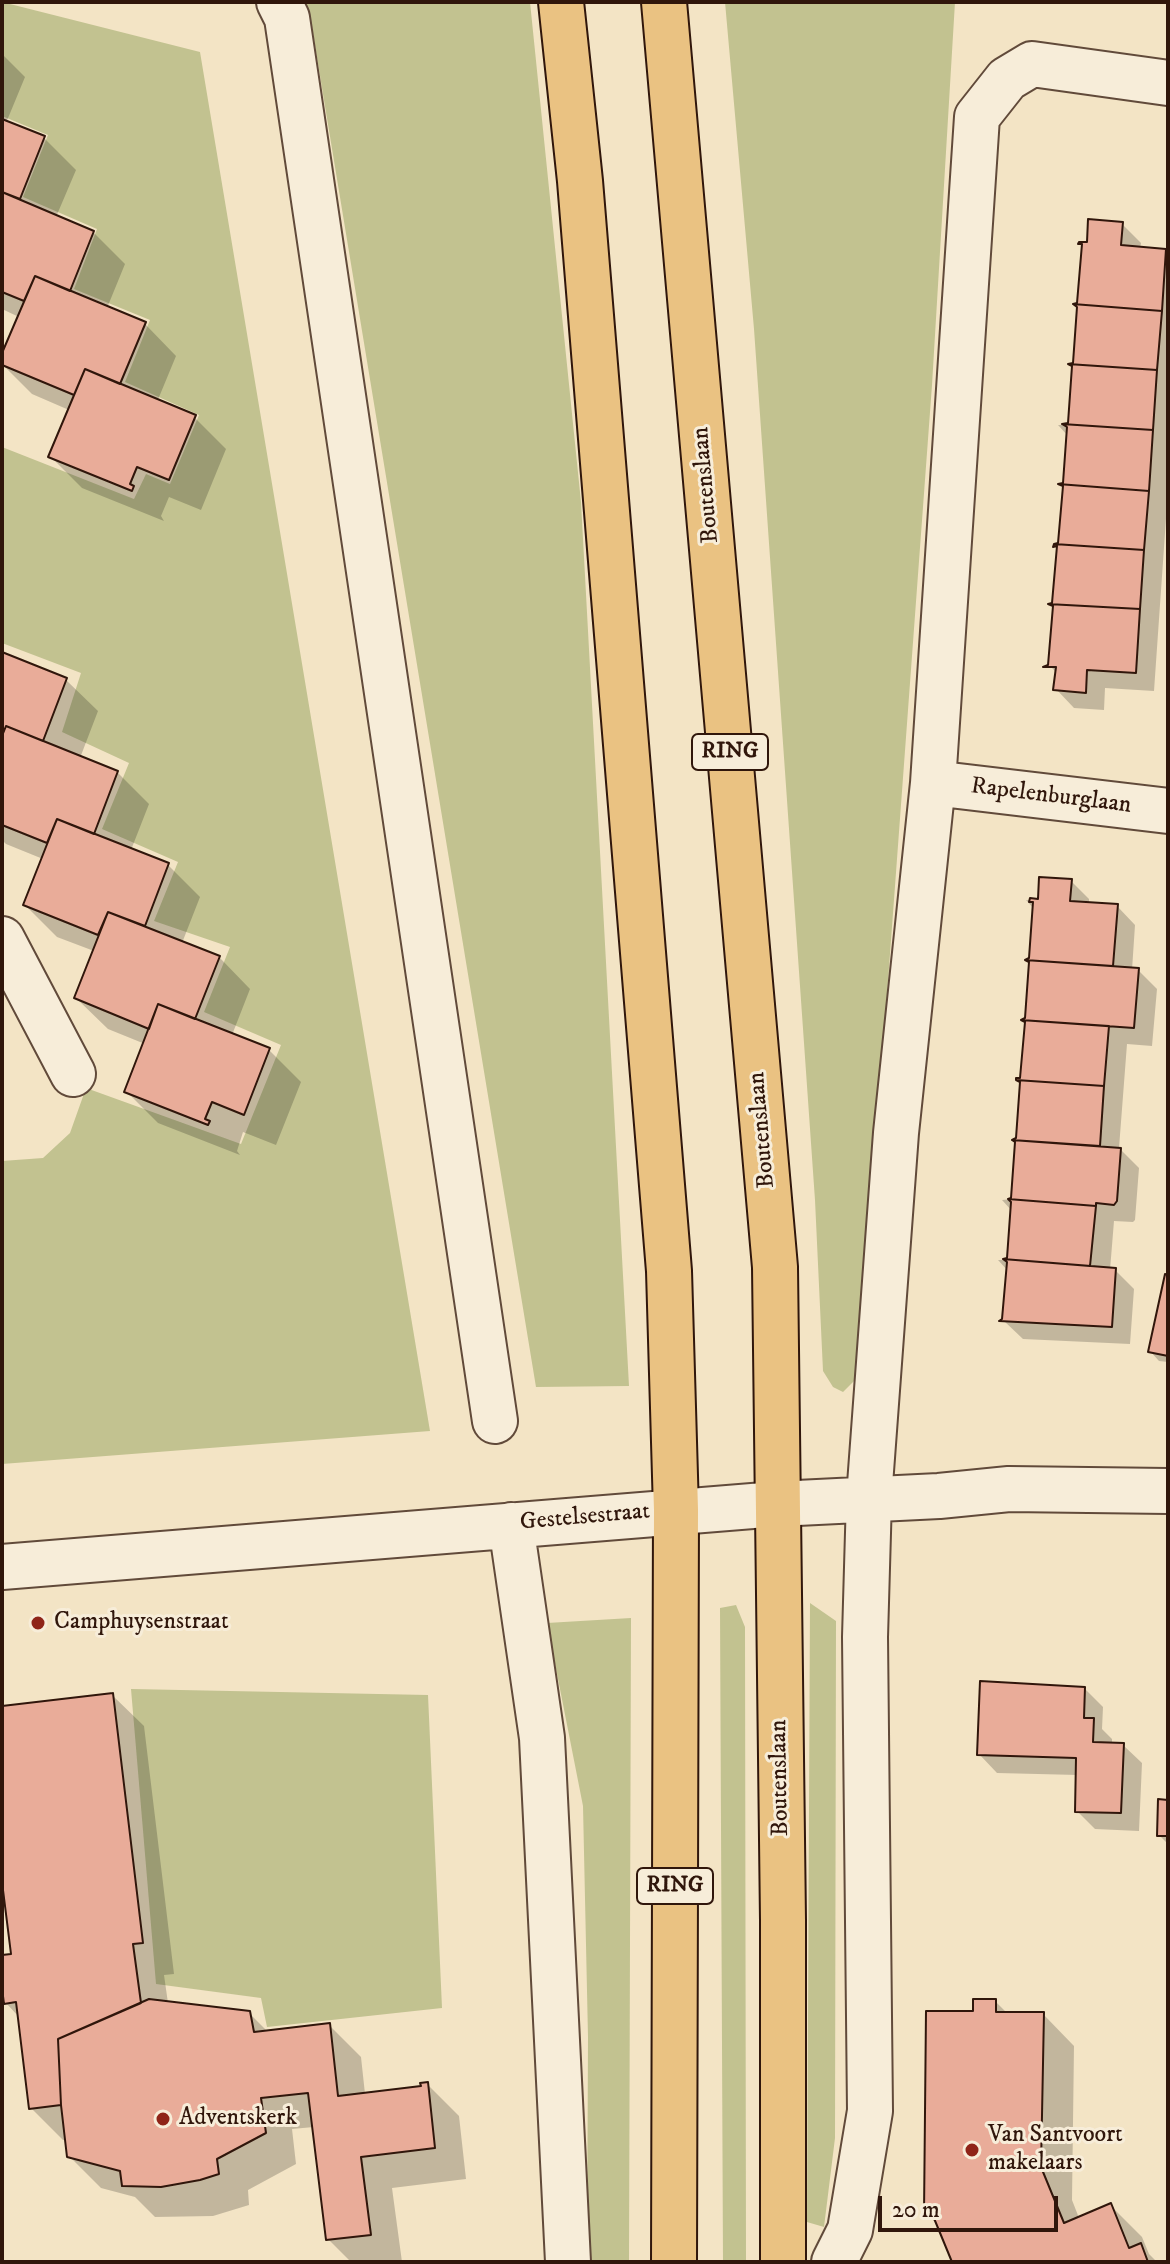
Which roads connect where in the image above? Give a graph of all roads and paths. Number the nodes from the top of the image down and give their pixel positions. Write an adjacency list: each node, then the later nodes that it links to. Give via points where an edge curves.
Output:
1 (279, 2): 9 (street, via 287,18)
2 (561, 2): 13 (main road, RING, via 583,213 669,1271)
3 (664, 2): 12 (main road, Boutenslaan / RING, via 775,1267)
4 (1168, 83): 5 (street, via 1032,64 1007,79 977,117)
5 (933, 783): 6 (street, Rapelenburglaan); 11 (street, via 896,1133)
6 (1168, 811)
7 (2, 939): 8 (street)
8 (73, 1074)
9 (495, 1421)
10 (1168, 1491): 11 (street, Gestelsestraat, via 1009,1489)
11 (869, 1498): 12 (street, Gestelsestraat); 19 (street, via 865,1637 870,2111 850,2230)
12 (777, 1504): 13 (street, Gestelsestraat); 18 (main road, Boutenslaan / RING)
13 (676, 1510): 14 (street, Gestelsestraat); 17 (main road, RING)
14 (511, 1525): 15 (street, Gestelsestraat); 16 (street, via 542,1738)
15 (2, 1567)
16 (568, 2262)
17 (674, 2262)
18 (783, 2262)
19 (834, 2262)

